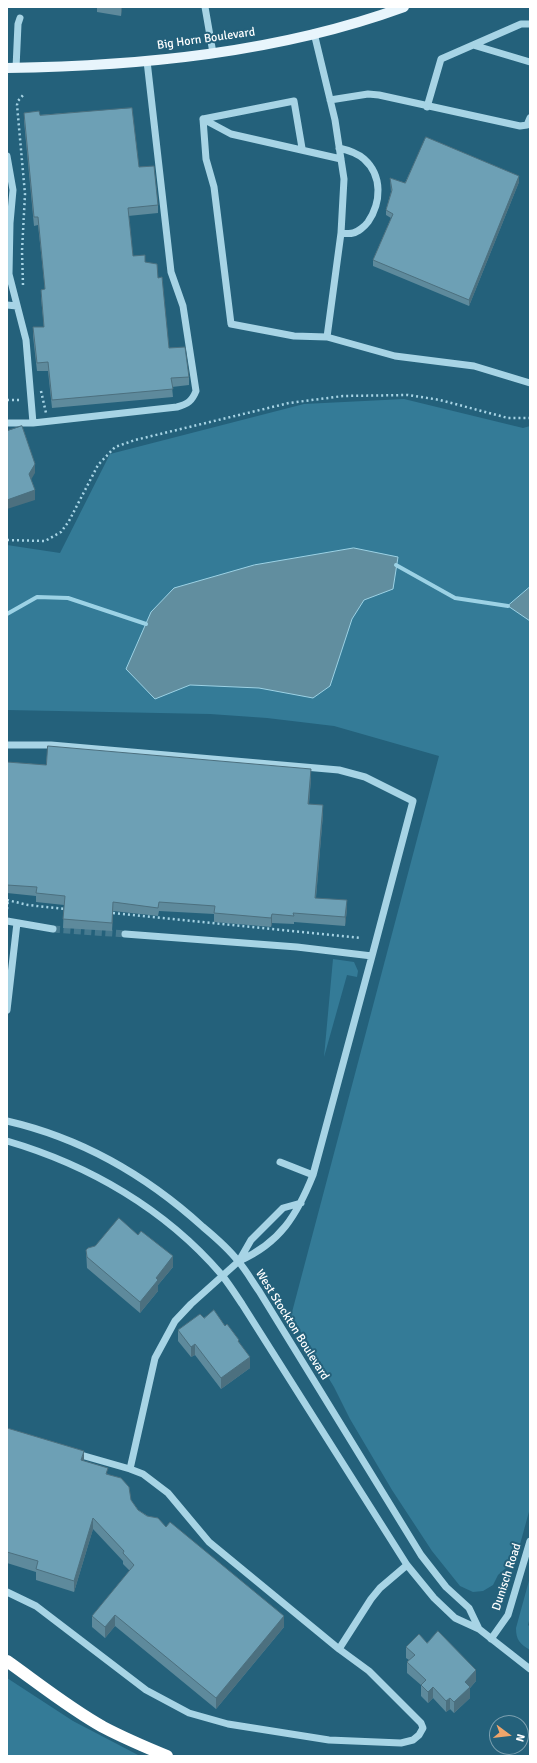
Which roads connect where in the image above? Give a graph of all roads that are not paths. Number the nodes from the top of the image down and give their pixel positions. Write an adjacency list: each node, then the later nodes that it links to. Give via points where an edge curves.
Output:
1 (205, 7): 7 (street)
2 (404, 7): 5 (main road, Big Horn Boulevard)
3 (20, 18): 10 (street)
4 (530, 24): 6 (street, via 521,24)
5 (314, 33): 7 (main road, Big Horn Boulevard); 11 (street)
6 (473, 45): 9 (street); 12 (street, via 441,59)
7 (213, 53): 8 (main road, Big Horn Boulevard)
8 (147, 61): 10 (main road, Big Horn Boulevard); 27 (street, via 171,272 183,306 196,391 193,399 177,407)
9 (530, 62)
10 (11, 68)
11 (330, 100): 12 (street, via 368,94); 16 (street)
12 (427, 107): 13 (street, via 520,126 527,125)
13 (530, 118)
14 (203, 119): 15 (street, via 231,134); 15 (street, via 294,101); 24 (street, via 206,159 214,187 231,324 294,336)
15 (302, 148): 18 (street)
16 (339, 148): 18 (street); 21 (street, via 353,152 365,160 374,171 378,192 374,213 365,225 354,233)
17 (7, 156): 19 (street)
18 (341, 159): 21 (street, via 344,179)
19 (10, 190): 20 (street)
20 (8, 223): 23 (street, via 8,261)
21 (341, 233): 24 (street)
22 (7, 306): 23 (street)
23 (17, 306): 27 (street, via 26,340)
24 (327, 337): 25 (street, via 395,356 474,366)
25 (530, 383)
26 (7, 423): 27 (street)
27 (33, 423)
28 (7, 745): 33 (street, via 51,745 339,770 365,776 413,801)
29 (7, 921): 30 (street)
30 (17, 924): 31 (street); 34 (street)
31 (53, 929)
32 (125, 934): 33 (street, via 297,947)
33 (372, 956): 38 (street)
34 (7, 1010)
35 (7, 1121): 40 (street, West Stockton Boulevard, via 78,1144 118,1163 161,1191 190,1214)
36 (7, 1141): 41 (street, West Stockton Boulevard, via 76,1166 129,1194 150,1208 197,1249)
37 (280, 1162): 38 (street)
38 (313, 1175): 39 (street)
39 (301, 1203): 40 (street, via 291,1221 258,1253); 40 (street, via 284,1208 251,1240)
40 (239, 1261): 41 (street); 47 (street, West Stockton Boulevard, via 421,1555 446,1587 469,1608)
41 (222, 1276): 43 (street, via 180,1316 164,1339 150,1376); 45 (street, West Stockton Boulevard, via 267,1342)
42 (68, 1451): 43 (street)
43 (130, 1469): 49 (street, via 143,1474 168,1493 209,1542)
44 (530, 1541): 48 (street, Dunisch Road, via 508,1614)
45 (407, 1565): 47 (street, West Stockton Boulevard, via 434,1598 455,1618); 49 (street, via 380,1588)
46 (7, 1592): 49 (street, via 36,1606 146,1690 189,1713 228,1724 329,1740 401,1743 413,1740 419,1735 423,1728 420,1723 369,1671)
47 (479, 1629): 48 (street, West Stockton Boulevard)
48 (491, 1639): 51 (street, West Stockton Boulevard)
49 (339, 1649)
50 (7, 1661): 52 (highway, via 103,1726)
51 (530, 1669)
52 (167, 1756)

